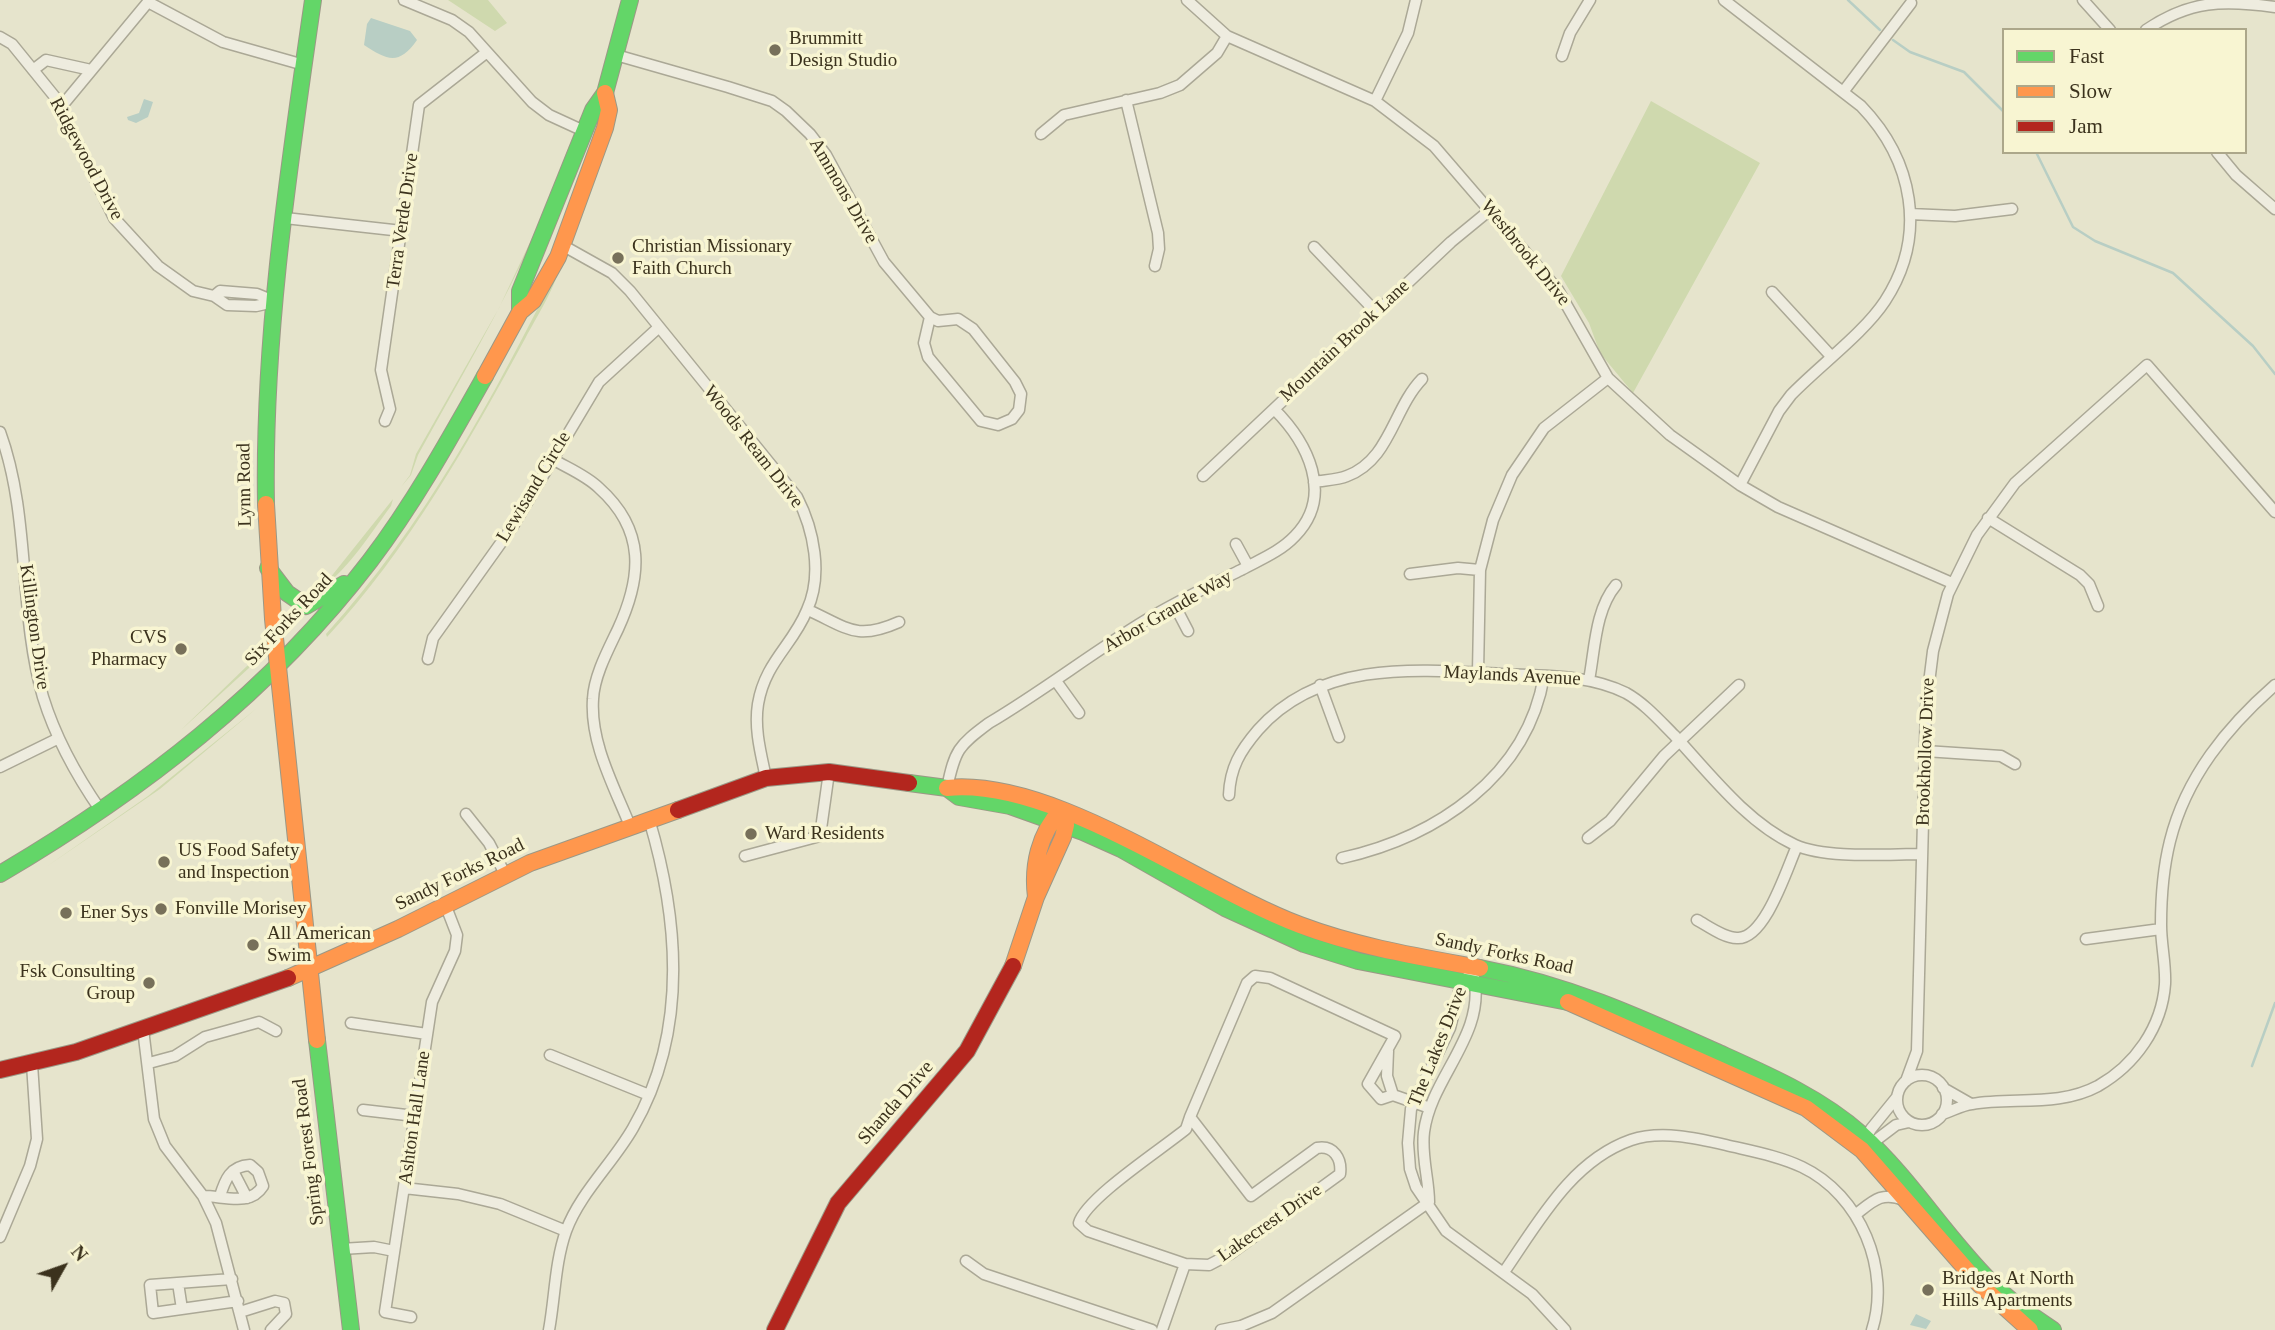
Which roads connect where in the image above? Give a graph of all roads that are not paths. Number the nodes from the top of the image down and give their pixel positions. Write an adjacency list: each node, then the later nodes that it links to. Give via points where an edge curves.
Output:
1 (313, 0): 18 (street, Lynn Road)
2 (404, 0): 15 (street, via 452,20)
3 (630, 0): 16 (street, Six Forks Road)
4 (1416, 0): 24 (street, via 1408,33)
5 (1590, 0): 17 (street)
6 (1724, 0): 21 (street)
7 (2082, 0): 11 (street)
8 (1189, 1): 13 (street, Westbrook Drive)
9 (1911, 3): 21 (street)
10 (2275, 7): 12 (street, via 2202,3 2173,12)
11 (2108, 28)
12 (2149, 28)
13 (1227, 36): 23 (street, via 1217,53 1180,85); 24 (street, Westbrook Drive)
14 (0, 37): 19 (street, Ridgewood Drive, via 12,44)
15 (487, 52): 26 (street, via 532,102); 34 (street, Terra Verde Drive, via 419,105)
16 (616, 55): 22 (street, Six Forks Road); 42 (street, Ammons Drive, via 739,90 786,111 826,155 884,262)
17 (1562, 56)
18 (304, 65): 20 (street, via 223,42 148,2); 33 (street, Lynn Road)
19 (33, 70): 20 (street, via 47,60); 25 (street, Ridgewood Drive)
20 (91, 71): 25 (street)
21 (1843, 92): 32 (street, via 1880,126 1895,150 1906,179)
22 (606, 93): 26 (street, Six Forks Road); 35 (street, Six Forks Road, via 605,128)
23 (1126, 100): 27 (street, via 1064,115); 37 (street, via 1158,233)
24 (1375, 101): 29 (street, Westbrook Drive, via 1434,146)
25 (61, 107): 39 (street, Ridgewood Drive, via 114,218 164,272 227,305)
26 (586, 132): 40 (street, Six Forks Road, via 520,291)
27 (1041, 134)
28 (2219, 154): 31 (street)
29 (1490, 209): 41 (street, Mountain Brook Lane); 45 (street, Westbrook Drive, via 1558,290)
30 (2012, 209): 32 (street, via 1966,216)
31 (2275, 209)
32 (1910, 214): 44 (street, via 1900,272 1885,301)
33 (285, 218): 34 (street); 39 (street, Lynn Road)
34 (402, 231): 48 (street, Terra Verde Drive, via 381,370 390,409)
35 (562, 245): 40 (street, Six Forks Road, via 535,302); 43 (street, Woods Ream Drive, via 612,272)
36 (1314, 247): 41 (street)
37 (1155, 266)
38 (1772, 292): 44 (street)
39 (274, 302): 58 (street, Lynn Road, via 266,417)
40 (520, 312): 61 (street, Six Forks Road, via 431,472)
41 (1376, 312): 47 (street, Mountain Brook Lane)
42 (930, 317): 42 (street, via 958,319 973,329 1021,394 1019,410 1012,419 998,425 981,421 928,357 925,343)
43 (658, 328): 50 (street, Lewisand Circle, via 599,382); 66 (street, Woods Ream Drive, via 797,497 814,545)
44 (1830, 355): 53 (street, via 1779,411)
45 (1608, 378): 53 (street, Westbrook Drive, via 1670,435); 59 (street, via 1544,428 1512,475 1493,520)
46 (1422, 379): 52 (street, via 1402,404 1383,446 1367,463 1347,476)
47 (1274, 409): 51 (street, Mountain Brook Lane); 52 (street, Arbor Grande Way, via 1309,455)
48 (386, 421)
49 (0, 432): 80 (street, Killington Drive, via 20,513 42,694)
50 (554, 460): 69 (street, Lewisand Circle, via 433,638); 93 (street, via 599,487 619,510 632,537 636,562 633,596 606,654 593,696 596,737)
51 (1203, 476)
52 (1314, 482): 57 (street, Arbor Grande Way, via 1312,504 1296,535)
53 (1740, 485): 62 (street, Westbrook Drive, via 1822,528)
54 (2275, 512): 55 (street, Brookhollow Drive, via 2147,365 2028,470)
55 (1988, 518): 62 (street, Brookhollow Drive); 65 (street, via 2080,575)
56 (1236, 544): 57 (street)
57 (1248, 566): 64 (street, Arbor Grande Way)
58 (268, 568): 61 (street, via 287,593 306,606); 70 (street, Lynn Road)
59 (1480, 570): 60 (street); 71 (street)
60 (1410, 574)
61 (357, 578): 70 (street, Six Forks Road)
62 (1952, 583): 82 (street, Brookhollow Drive, via 1929,672)
63 (1616, 585): 73 (street, via 1602,609)
64 (1175, 606): 68 (street); 74 (street, Arbor Grande Way)
65 (2098, 606)
66 (808, 610): 67 (street, via 859,632 874,633); 86 (street, Woods Ream Drive, via 777,654 757,706 757,737)
67 (899, 622)
68 (1188, 631)
69 (428, 659)
70 (278, 666): 89 (street, Six Forks Road, via 180,752); 105 (street, Lynn Road)
71 (1478, 672): 72 (street, Maylands Avenue); 75 (street, Maylands Avenue, via 1368,673)
72 (1544, 676): 73 (street, Maylands Avenue); 98 (street, via 1538,705 1522,741 1505,766 1471,798 1404,839)
73 (1588, 680): 81 (street, Maylands Avenue, via 1629,695)
74 (1056, 681): 78 (street); 87 (street, Arbor Grande Way, via 967,739 954,755)
75 (1320, 685): 79 (street); 88 (street, Maylands Avenue, via 1275,711 1245,746 1230,772)
76 (1739, 685): 81 (street)
77 (2275, 685): 103 (street, via 2232,725 2187,794 2163,877)
78 (1079, 713)
79 (1339, 737)
80 (57, 738): 84 (street); 89 (street, Killington Drive)
81 (1680, 742): 94 (street, via 1602,830); 95 (street, Maylands Avenue, via 1761,822)
82 (1926, 751): 83 (street, via 2001,756); 96 (street, Brookhollow Drive)
83 (2015, 764)
84 (0, 767)
85 (830, 772): 86 (street, Sandy Forks Road); 87 (street, Sandy Forks Road); 97 (street, via 820,836)
86 (766, 778): 92 (street, Sandy Forks Road)
87 (947, 788): 91 (street, Sandy Forks Road, via 957,784 983,787)
88 (1229, 795)
89 (101, 811): 99 (street, Six Forks Road)
90 (466, 814): 100 (street)
91 (1059, 818): 106 (street, Sandy Forks Road, via 1303,927); 158 (street, Shanda Drive, via 1034,883 1036,897 1013,966 976,1038 838,1203)
92 (649, 819): 93 (street, Sandy Forks Road); 120 (street, via 670,916 675,976 666,1041)
93 (630, 826): 100 (street, Sandy Forks Road)
94 (1588, 838)
95 (1797, 846): 96 (street, Maylands Avenue, via 1851,855); 102 (street, via 1773,902 1750,936 1736,939)
96 (1922, 855): 111 (street, Brookhollow Drive)
97 (746, 856)
98 (1342, 858)
99 (0, 874)
100 (505, 874): 101 (street, Sandy Forks Road)
101 (445, 904): 105 (street, Sandy Forks Road); 110 (street, Ashton Hall Lane, via 457,935 456,951 432,1002)
102 (1697, 920)
103 (2161, 929): 104 (street); 124 (street, via 2165,966 2162,1004 2150,1034 2132,1060 2088,1091 2036,1101)
104 (2086, 939)
105 (309, 969): 108 (street, Sandy Forks Road); 144 (street, Spring Forest Road)
106 (1471, 976): 123 (street, The Lakes Drive, via 1459,992 1450,1028); 125 (street, The Lakes Drive, via 1478,995 1474,1014); 131 (street, Sandy Forks Road, via 1559,998 1641,1032 1806,1108)
107 (351, 1023): 110 (street)
108 (143, 1029): 113 (street); 114 (street, Sandy Forks Road)
109 (276, 1031): 113 (street, via 258,1023 205,1037 175,1056)
110 (427, 1034): 128 (street, Ashton Hall Lane)
111 (1917, 1051): 117 (street, Brookhollow Drive); 118 (street, Brookhollow Drive)
112 (550, 1055): 120 (street)
113 (149, 1063): 135 (street, via 154,1119 166,1146)
114 (32, 1064): 116 (street, Sandy Forks Road); 143 (street, via 37,1139)
115 (1382, 1069): 121 (street, Lakecrest Drive); 121 (street, Lakecrest Drive, via 1368,1084 1381,1099); 129 (street, Lakecrest Drive, via 1395,1036 1270,978 1255,976 1247,983)
116 (0, 1070)
117 (1929, 1076): 118 (street); 119 (street, Brookhollow Drive)
118 (1906, 1081): 122 (street, Brookhollow Drive)
119 (1945, 1091): 124 (street, Brookhollow Drive); 127 (street)
120 (649, 1095): 142 (street, via 634,1127)
121 (1393, 1095): 123 (street, Lakecrest Drive)
122 (1897, 1100): 130 (street); 131 (street, Brookhollow Drive)
123 (1415, 1101): 125 (street, Lakecrest Drive); 139 (street, The Lakes Drive, via 1408,1143 1410,1169 1416,1187)
124 (1971, 1104): 127 (street)
125 (1430, 1108): 139 (street, The Lakes Drive, via 1424,1132)
126 (363, 1110): 128 (street)
127 (1942, 1114): 130 (street, via 1931,1124)
128 (415, 1116): 134 (street, Ashton Hall Lane)
129 (1190, 1117): 147 (street, Lakecrest Drive, via 1185,1129 1105,1192 1079,1223 1088,1231); 147 (street, Lakecrest Drive, via 1251,1196 1317,1148 1335,1153 1341,1163 1340,1174 1230,1254 1209,1265)
130 (1909, 1122): 131 (street)
131 (1867, 1144): 132 (street, Sandy Forks Road); 165 (street, Sandy Forks Road, via 2000,1290)
132 (1881, 1170): 137 (street); 140 (street, Sandy Forks Road)
133 (233, 1171): 136 (street); 138 (street); 138 (street, via 250,1165 258,1172 262,1186)
134 (404, 1188): 142 (street, via 500,1204); 145 (street, Ashton Hall Lane)
135 (203, 1196): 136 (street); 149 (street)
136 (220, 1196): 138 (street)
137 (1880, 1196): 140 (street); 141 (street)
138 (247, 1198)
139 (1429, 1202): 148 (street, The Lakes Drive, via 1446,1231); 161 (street, via 1272,1313)
140 (1909, 1202): 164 (street, Sandy Forks Road, via 1979,1284)
141 (1855, 1215): 148 (street, via 1832,1188 1803,1168 1696,1138 1647,1137 1630,1140 1581,1169); 163 (street, via 1872,1248 1879,1291)
142 (566, 1231): 157 (street)
143 (0, 1237)
144 (341, 1249): 145 (street); 156 (street, Spring Forest Road)
145 (394, 1251): 153 (street, Ashton Hall Lane, via 385,1312)
146 (966, 1261): 159 (street, via 984,1274)
147 (1185, 1264): 160 (street)
148 (1504, 1272): 162 (street, The Lakes Drive)
149 (232, 1279): 150 (street); 151 (street)
150 (178, 1283): 152 (street); 152 (street, via 150,1285 153,1313)
151 (239, 1306): 152 (street); 154 (street); 155 (street, via 284,1303 286,1314)
152 (181, 1309)
153 (411, 1317)
154 (244, 1330)
155 (271, 1330)
156 (351, 1330)
157 (549, 1330)
158 (775, 1330)
159 (1152, 1330)
160 (1162, 1330)
161 (1221, 1330)
162 (1565, 1330)
163 (1871, 1330)
164 (2030, 1330)
165 (2053, 1330)

